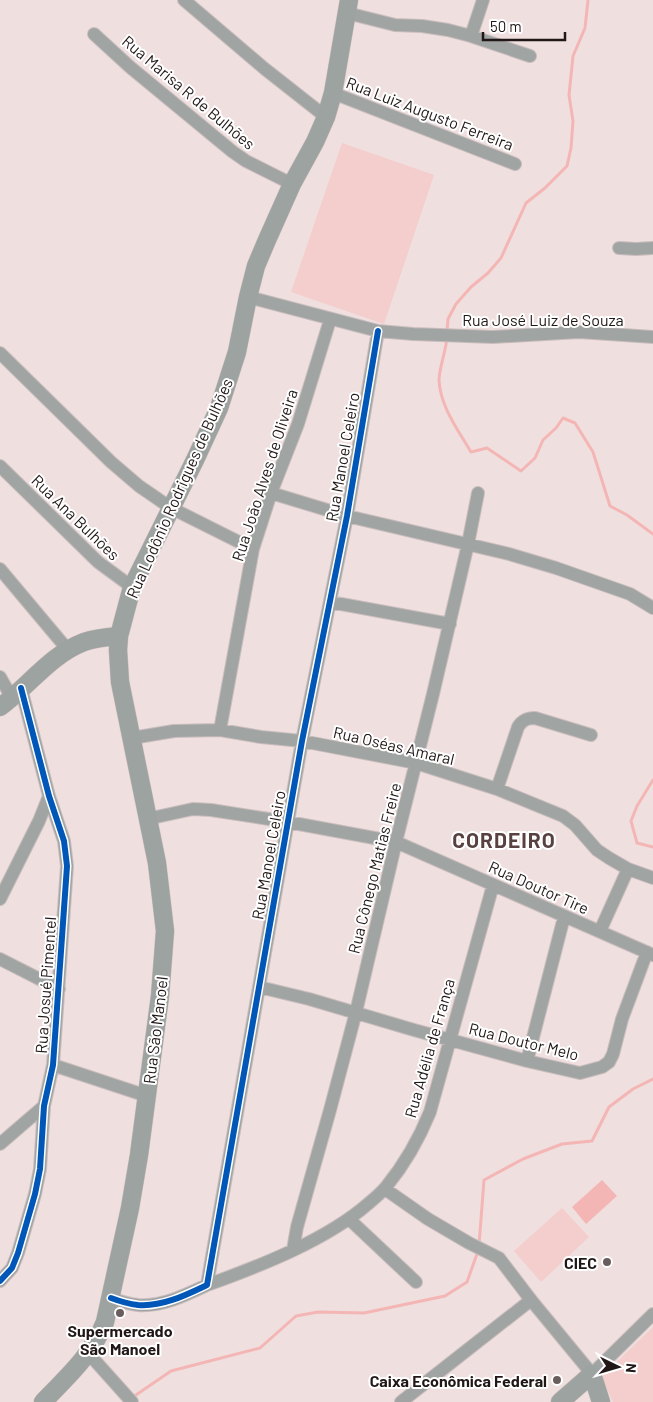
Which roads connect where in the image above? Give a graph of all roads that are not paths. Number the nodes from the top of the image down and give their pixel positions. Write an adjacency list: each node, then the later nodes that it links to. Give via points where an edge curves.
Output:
1 (184, 0): 8 (street)
2 (484, 0): 5 (street)
3 (348, 6): 5 (street, via 395,25 422,26); 7 (main road, Rua Lodônio Rodrigues de Bulhões)
4 (94, 34): 10 (street, Rua Marisa R de Bulhões, via 233,152)
5 (471, 36): 6 (street)
6 (530, 56)
7 (333, 93): 8 (main road, Rua Lodônio Rodrigues de Bulhões); 9 (street, Rua Luiz Augusto Ferreira)
8 (326, 117): 10 (main road, Rua Lodônio Rodrigues de Bulhões)
9 (515, 164)
10 (292, 184): 13 (main road, Rua Lodônio Rodrigues de Bulhões, via 266,240)
11 (619, 248): 12 (street)
12 (653, 248)
13 (248, 297): 14 (street, Rua José Luiz de Souza); 21 (main road, Rua Lodônio Rodrigues de Bulhões, via 228,384)
14 (330, 320): 15 (street, Rua José Luiz de Souza); 20 (street, Rua João Alves de Oliveira, via 298,424)
15 (378, 332): 16 (street, Rua José Luiz de Souza, via 460,336 579,332); 22 (street, Rua Manoel Celeiro)
16 (653, 337)
17 (0, 353): 21 (street, via 110,462)
18 (0, 466): 26 (street, Rua Ana Bulhões, via 98,562)
19 (478, 492): 23 (street, Rua Cônego Matias Freire)
20 (271, 494): 22 (street); 24 (street, Rua João Alves de Oliveira)
21 (171, 508): 24 (street); 26 (main road, Rua Lodônio Rodrigues de Bulhões)
22 (347, 516): 23 (street); 27 (street, Rua Manoel Celeiro)
23 (468, 544): 28 (street, via 556,568 630,594); 29 (street, Rua Cônego Matias Freire)
24 (253, 549): 34 (street, Rua João Alves de Oliveira)
25 (0, 569): 31 (street)
26 (132, 587): 30 (main road, Rua Lodônio Rodrigues de Bulhões)
27 (330, 602): 29 (street); 37 (street, Rua Manoel Celeiro)
28 (653, 608)
29 (450, 624): 38 (street, Rua Cônego Matias Freire)
30 (119, 636): 31 (main road, via 85,641); 36 (main road, Rua São Manoel, via 120,682)
31 (68, 650): 33 (main road)
32 (0, 677): 33 (street, Rua Josué Pimentel)
33 (11, 697): 40 (street, Rua Josué Pimentel)
34 (220, 730): 36 (street, Rua Oséas Amaral, via 174,731); 37 (street, Rua Oséas Amaral)
35 (591, 735): 39 (street, via 535,718 522,721)
36 (132, 738): 41 (main road, Rua São Manoel)
37 (302, 741): 38 (street, Rua Oséas Amaral); 42 (street, Rua Manoel Celeiro)
38 (416, 763): 39 (street, Rua Oséas Amaral); 43 (street, Rua Cônego Matias Freire)
39 (496, 789): 44 (street, Rua Oséas Amaral, via 563,816 598,850)
40 (49, 796): 47 (street); 53 (street, Rua Josué Pimentel, via 64,841 67,866)
41 (147, 819): 42 (street, Rua Doutor Tire, via 193,809); 58 (main road, Rua São Manoel, via 157,864 165,931)
42 (288, 822): 43 (street, Rua Doutor Tire); 52 (street, Rua Manoel Celeiro)
43 (396, 842): 46 (street, Rua Doutor Tire); 54 (street, Rua Cônego Matias Freire)
44 (628, 868): 45 (street, Rua Oséas Amaral); 49 (street)
45 (653, 878)
46 (493, 885): 48 (street, Rua Doutor Tire); 55 (street, Rua Adélia de França)
47 (0, 899)
48 (564, 916): 49 (street, Rua Doutor Tire); 56 (street)
49 (600, 931): 50 (street, Rua Doutor Tire)
50 (650, 953): 56 (street, Rua Doutor Melo, via 622,1019 609,1062 580,1073)
51 (0, 959): 53 (street)
52 (259, 987): 54 (street, Rua Doutor Melo); 66 (street, Rua Manoel Celeiro)
53 (59, 990): 57 (street, Rua Josué Pimentel)
54 (356, 1012): 55 (street, Rua Doutor Melo); 63 (street, Rua Cônego Matias Freire)
55 (449, 1039): 56 (street, Rua Doutor Melo); 61 (street, Rua Adélia de França, via 422,1131)
56 (527, 1061)
57 (53, 1065): 58 (street); 59 (street, Rua Josué Pimentel)
58 (147, 1096): 67 (main road, Rua São Manoel, via 132,1199)
59 (44, 1106): 60 (street); 64 (street, Rua Josué Pimentel, via 43,1147 35,1194 12,1268)
60 (0, 1144)
61 (385, 1189): 62 (street, Rua Adélia de França); 68 (street, via 428,1220 499,1258)
62 (349, 1220): 63 (street, Rua Adélia de França); 65 (street)
63 (293, 1250): 66 (street, Rua Adélia de França)
64 (0, 1281)
65 (416, 1282)
66 (207, 1285): 67 (street, via 150,1305)
67 (111, 1298): 70 (main road, Rua São Manoel, via 105,1322)
68 (531, 1300): 71 (street); 74 (street)
69 (653, 1314): 71 (street)
70 (89, 1354): 72 (main road, Rua São Manoel); 73 (street)
71 (592, 1374): 75 (main road); 76 (main road)
72 (43, 1402)
73 (132, 1402)
74 (401, 1402)
75 (560, 1402)
76 (601, 1402)

